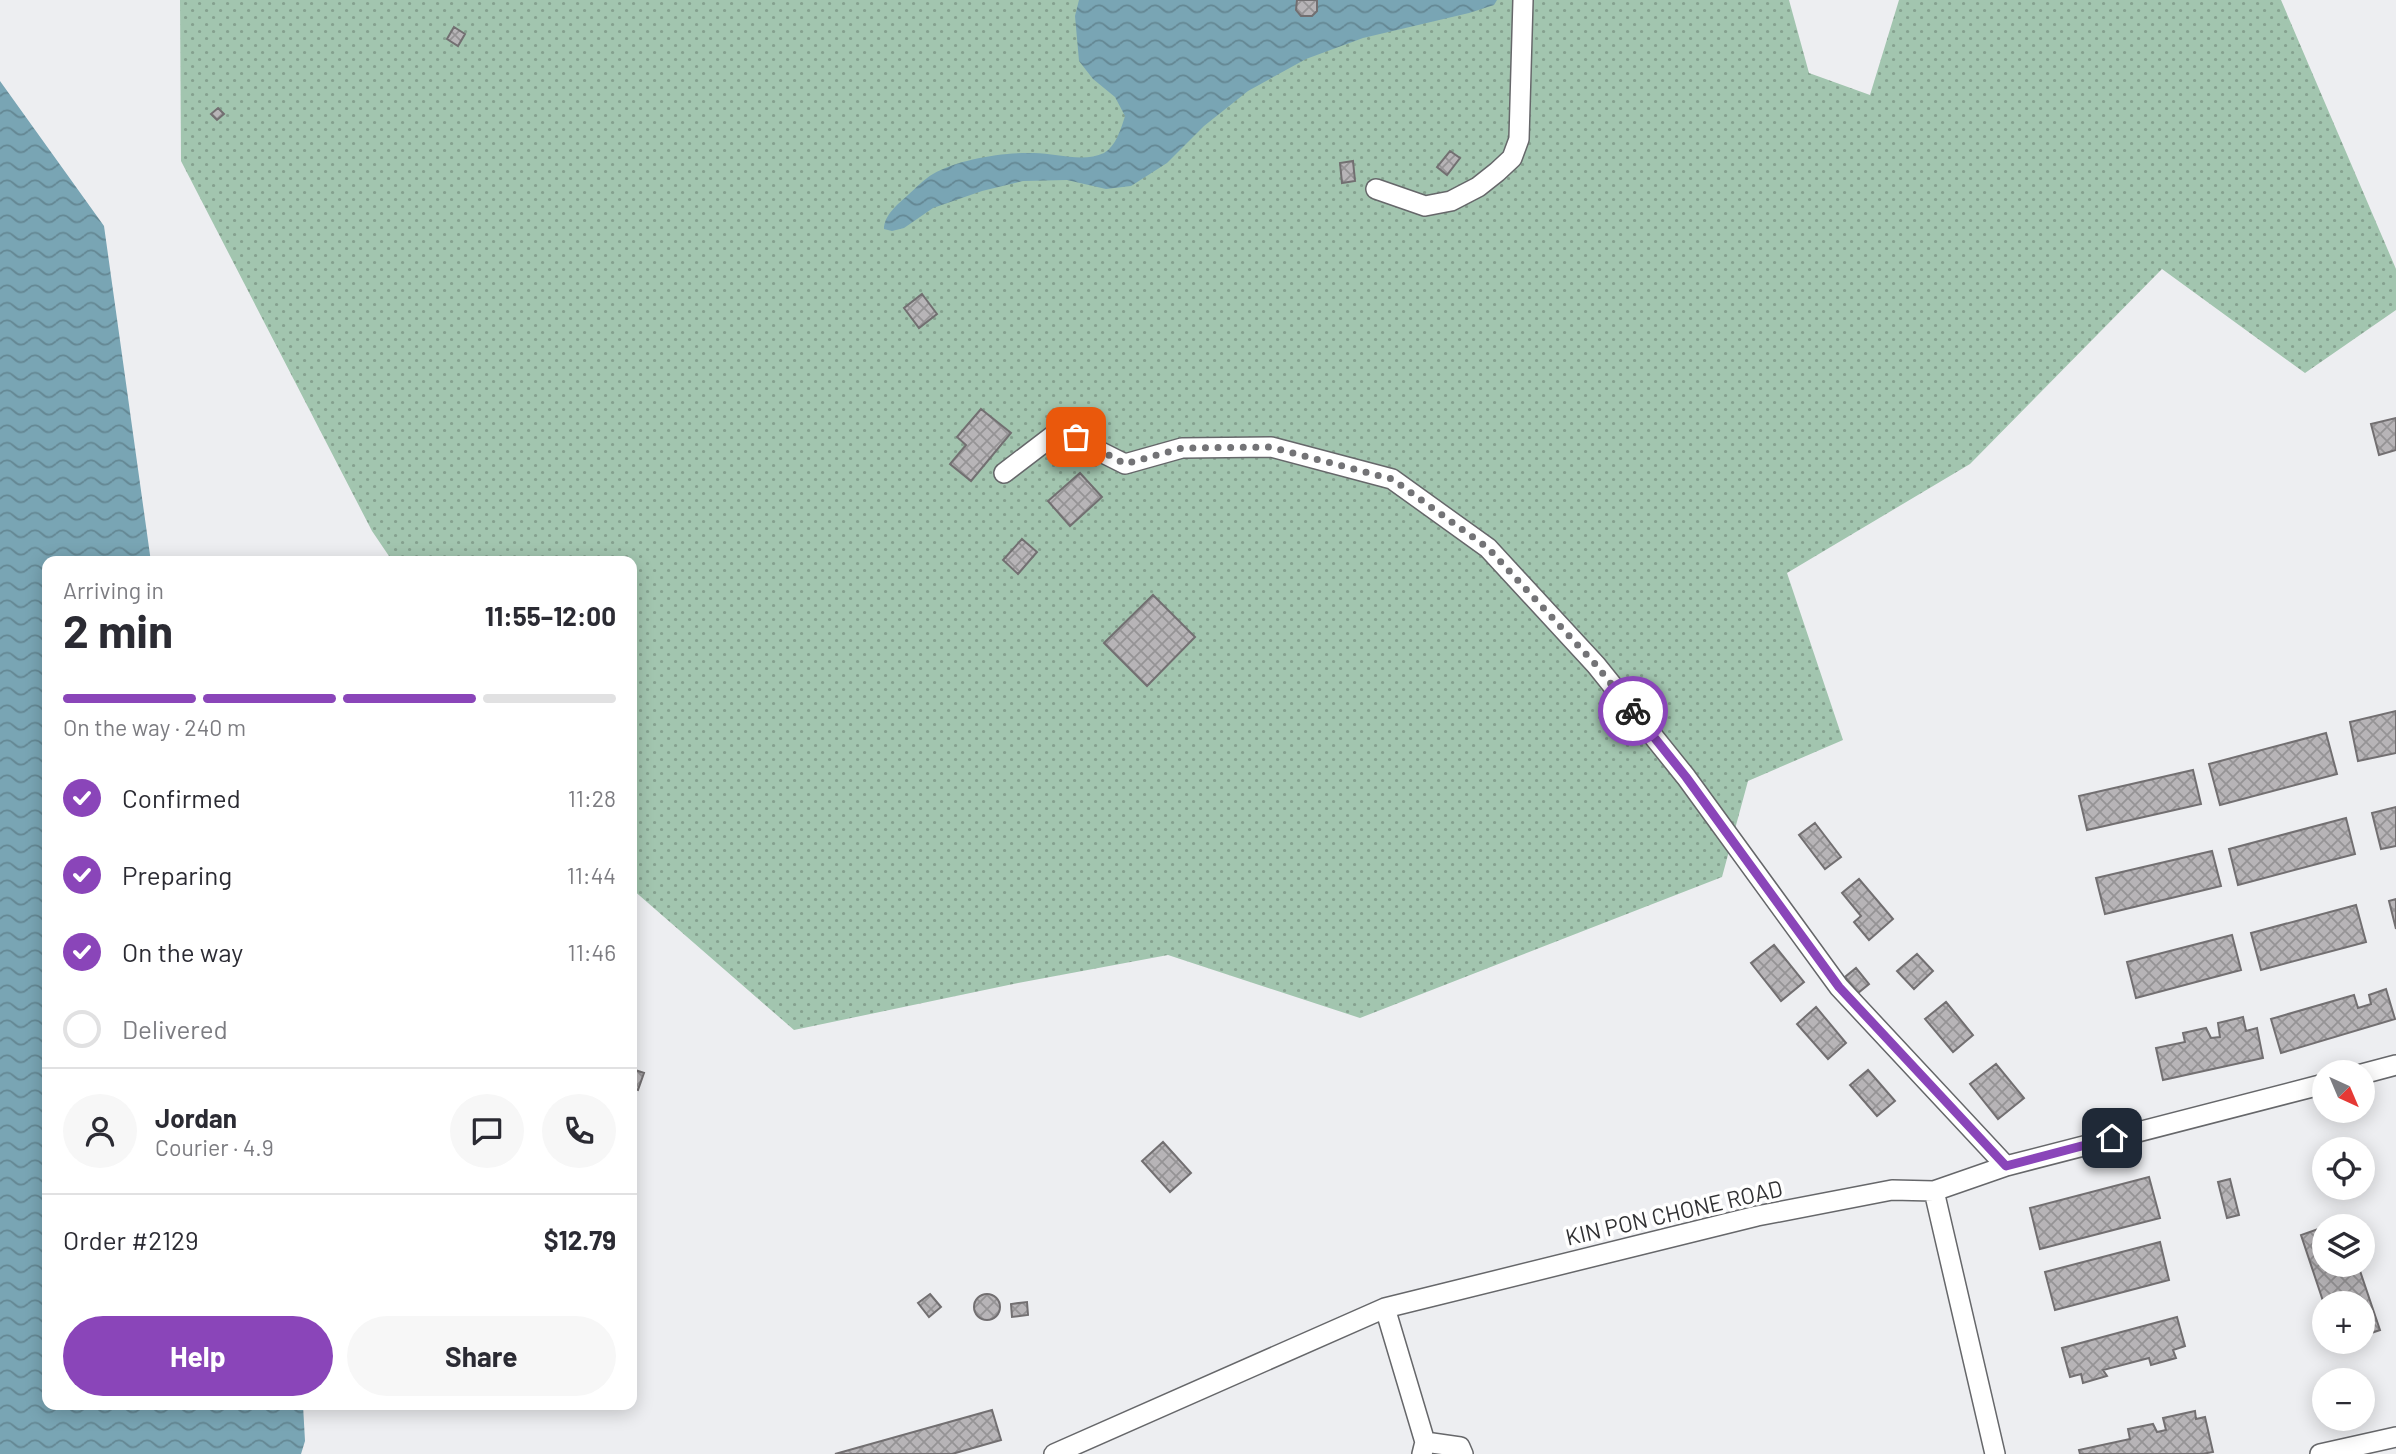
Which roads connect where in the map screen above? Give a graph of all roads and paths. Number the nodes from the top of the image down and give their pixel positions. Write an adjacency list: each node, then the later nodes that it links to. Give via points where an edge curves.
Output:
1 (1523, 0): 2 (street, via 1519,139 1512,158 1478,187 1451,201 1425,206)
2 (1376, 189)
3 (1004, 473): 7 (street, via 1063,428 1125,464 1182,448 1270,447 1392,479 1488,548 1596,665 1686,777 1839,987)
4 (2396, 1065): 5 (street)
5 (2375, 1071)
6 (2312, 1087): 7 (street, KIN PON CHONE ROAD)
7 (2006, 1166): 8 (street, KIN PON CHONE ROAD)
8 (1934, 1191): 9 (street, KIN PON CHONE ROAD, via 1892,1190 1757,1216); 14 (street)
9 (1385, 1308): 11 (street); 12 (street, KIN PON CHONE ROAD)
10 (2396, 1437): 15 (street)
11 (1423, 1448): 13 (street, via 1460,1447)
12 (1054, 1454)
13 (1463, 1454)
14 (1995, 1454)
15 (2320, 1454)

